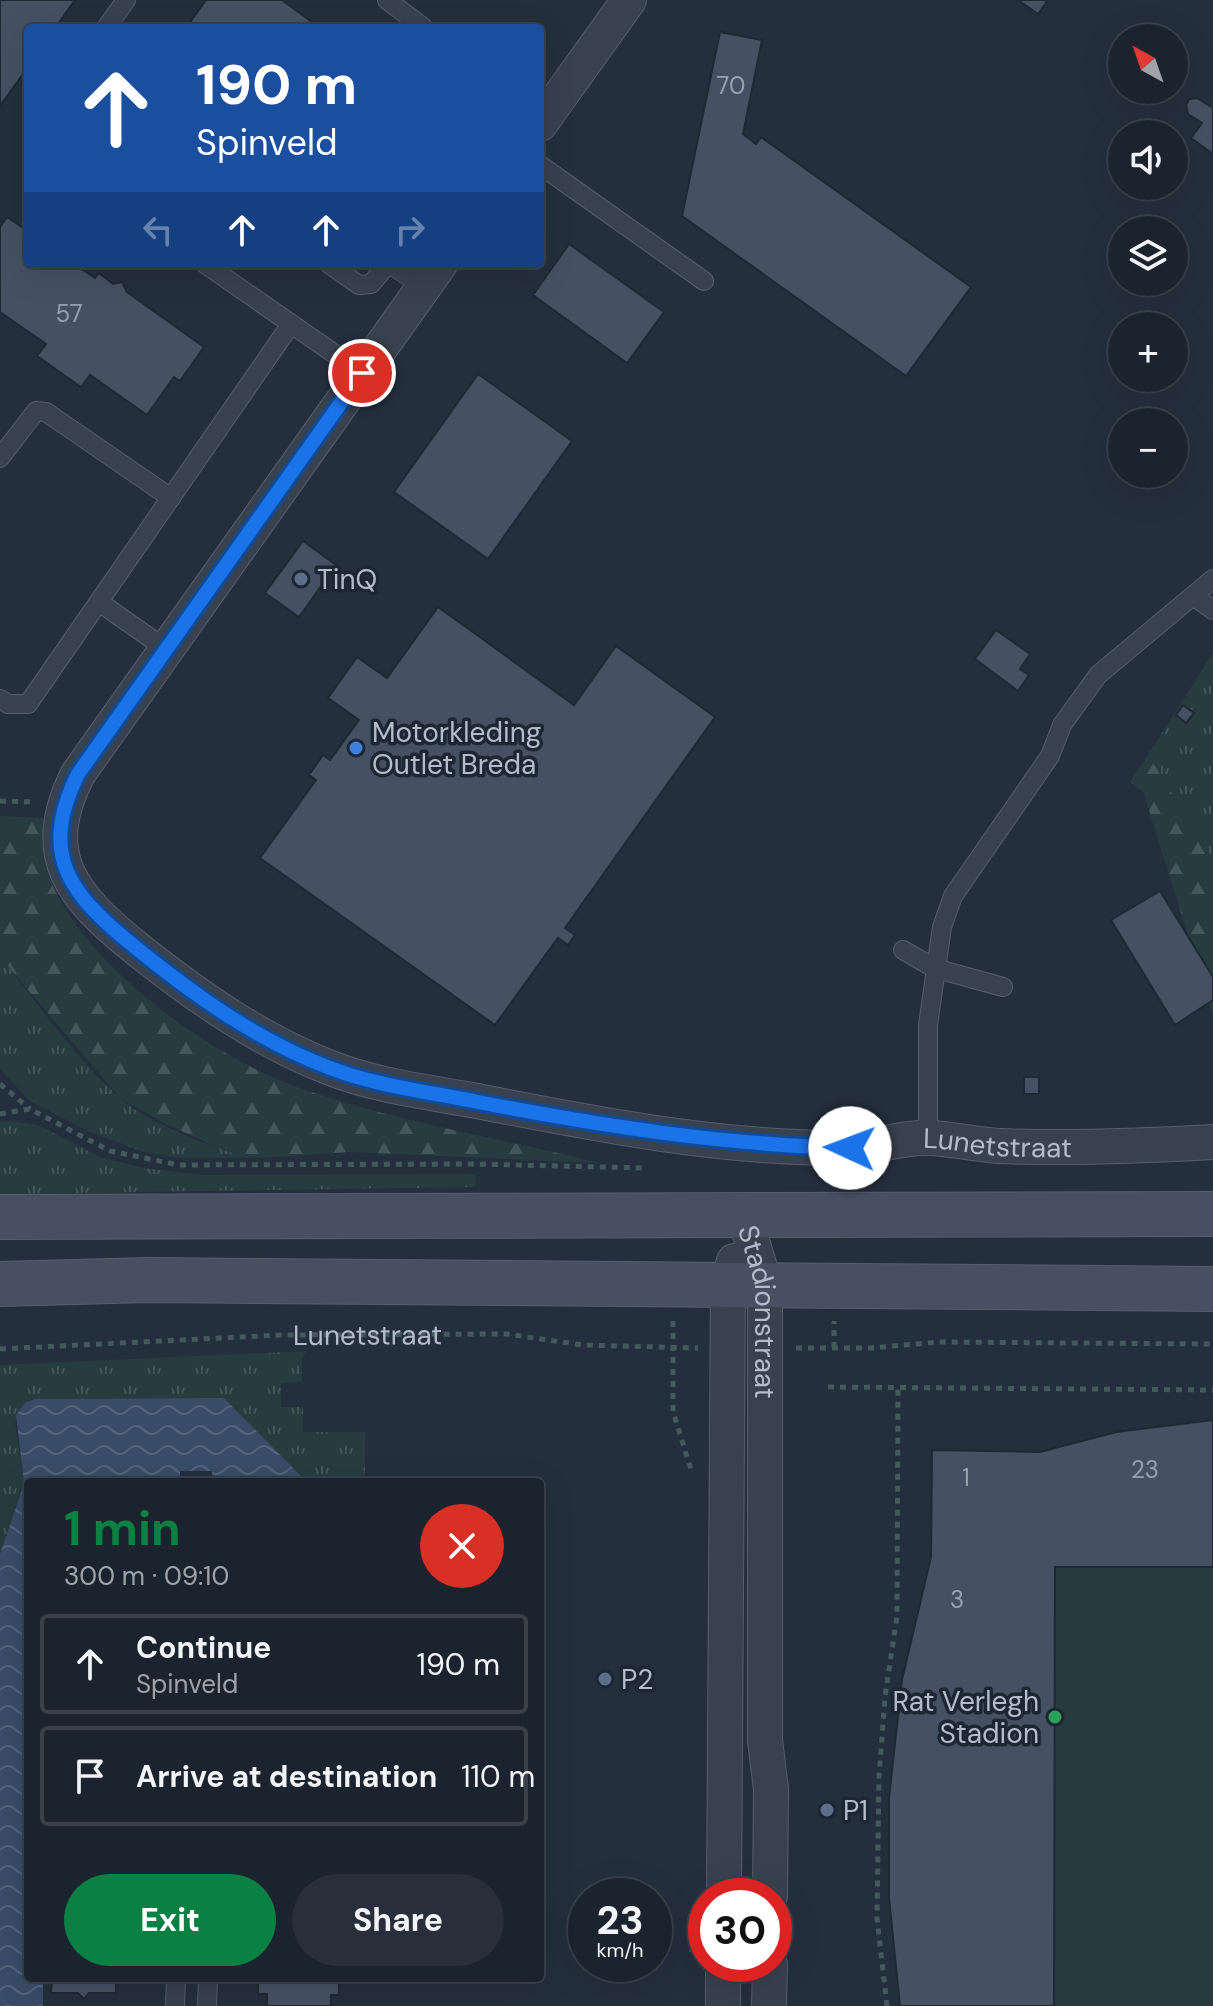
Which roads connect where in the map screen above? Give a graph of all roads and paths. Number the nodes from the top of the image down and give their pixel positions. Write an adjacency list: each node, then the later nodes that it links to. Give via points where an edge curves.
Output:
1 (126, 0): 4 (lane)
2 (387, 0): 5 (lane)
3 (629, 0): 6 (street)
4 (109, 24)
5 (419, 24)
6 (544, 115)
7 (544, 168): 13 (lane)
8 (211, 268): 14 (lane)
9 (335, 268): 10 (lane, via 359,285 371,284)
10 (385, 268)
11 (403, 268): 12 (lane)
12 (432, 276): 15 (street)
13 (704, 281)
14 (291, 324): 15 (lane); 17 (lane)
15 (362, 373): 22 (street)
16 (0, 458): 17 (lane, via 28,418 36,411 46,412)
17 (171, 498): 20 (lane)
18 (1213, 579): 19 (lane)
19 (1193, 596): 21 (lane); 25 (lane, via 1098,675 1062,725 1050,756 953,896)
20 (99, 602): 22 (lane); 23 (lane, via 28,704)
21 (1213, 610)
22 (166, 649): 30 (street, Lunetstraat, via 88,758 64,806 60,838 64,870 91,910 207,1002 331,1069 401,1087 671,1135 850,1148)
23 (0, 699)
24 (903, 950): 25 (lane)
25 (934, 968): 26 (lane); 30 (lane)
26 (1003, 987)
27 (0, 1084): 28 (path)
28 (30, 1109): 29 (path); 32 (path, via 110,1151 179,1165)
29 (0, 1114)
30 (928, 1138): 31 (street, Lunetstraat, via 1004,1147)
31 (1213, 1142)
32 (659, 1168)
33 (1213, 1214): 35 (main road)
34 (0, 1217): 35 (main road, via 484,1213)
35 (745, 1218): 37 (street, Stadionstraat)
36 (0, 1284): 37 (main road, Lunetstraat)
37 (746, 1284): 38 (main road, Lunetstraat); 40 (street, Stadionstraat); 41 (street, Stadionstraat)
38 (1213, 1289)
39 (1213, 1344): 41 (path, via 938,1342)
40 (727, 1348): 42 (path, Lunetstraat, via 582,1345 477,1334 281,1335); 47 (street, Stadionstraat)
41 (765, 1348): 46 (street, Stadionstraat)
42 (0, 1349)
43 (828, 1387): 44 (path)
44 (898, 1387): 45 (path); 58 (path, via 897,1616 881,1739 877,1918)
45 (1213, 1390)
46 (770, 1842): 47 (street); 49 (street, Stadionstraat)
47 (724, 1843): 48 (street, Stadionstraat)
48 (724, 1878)
49 (770, 1878)
50 (176, 1982): 54 (lane)
51 (208, 1982): 55 (lane)
52 (723, 1982): 56 (street)
53 (770, 1982): 57 (street)
54 (175, 2006)
55 (207, 2006)
56 (723, 2006)
57 (769, 2006)
58 (887, 2006)

